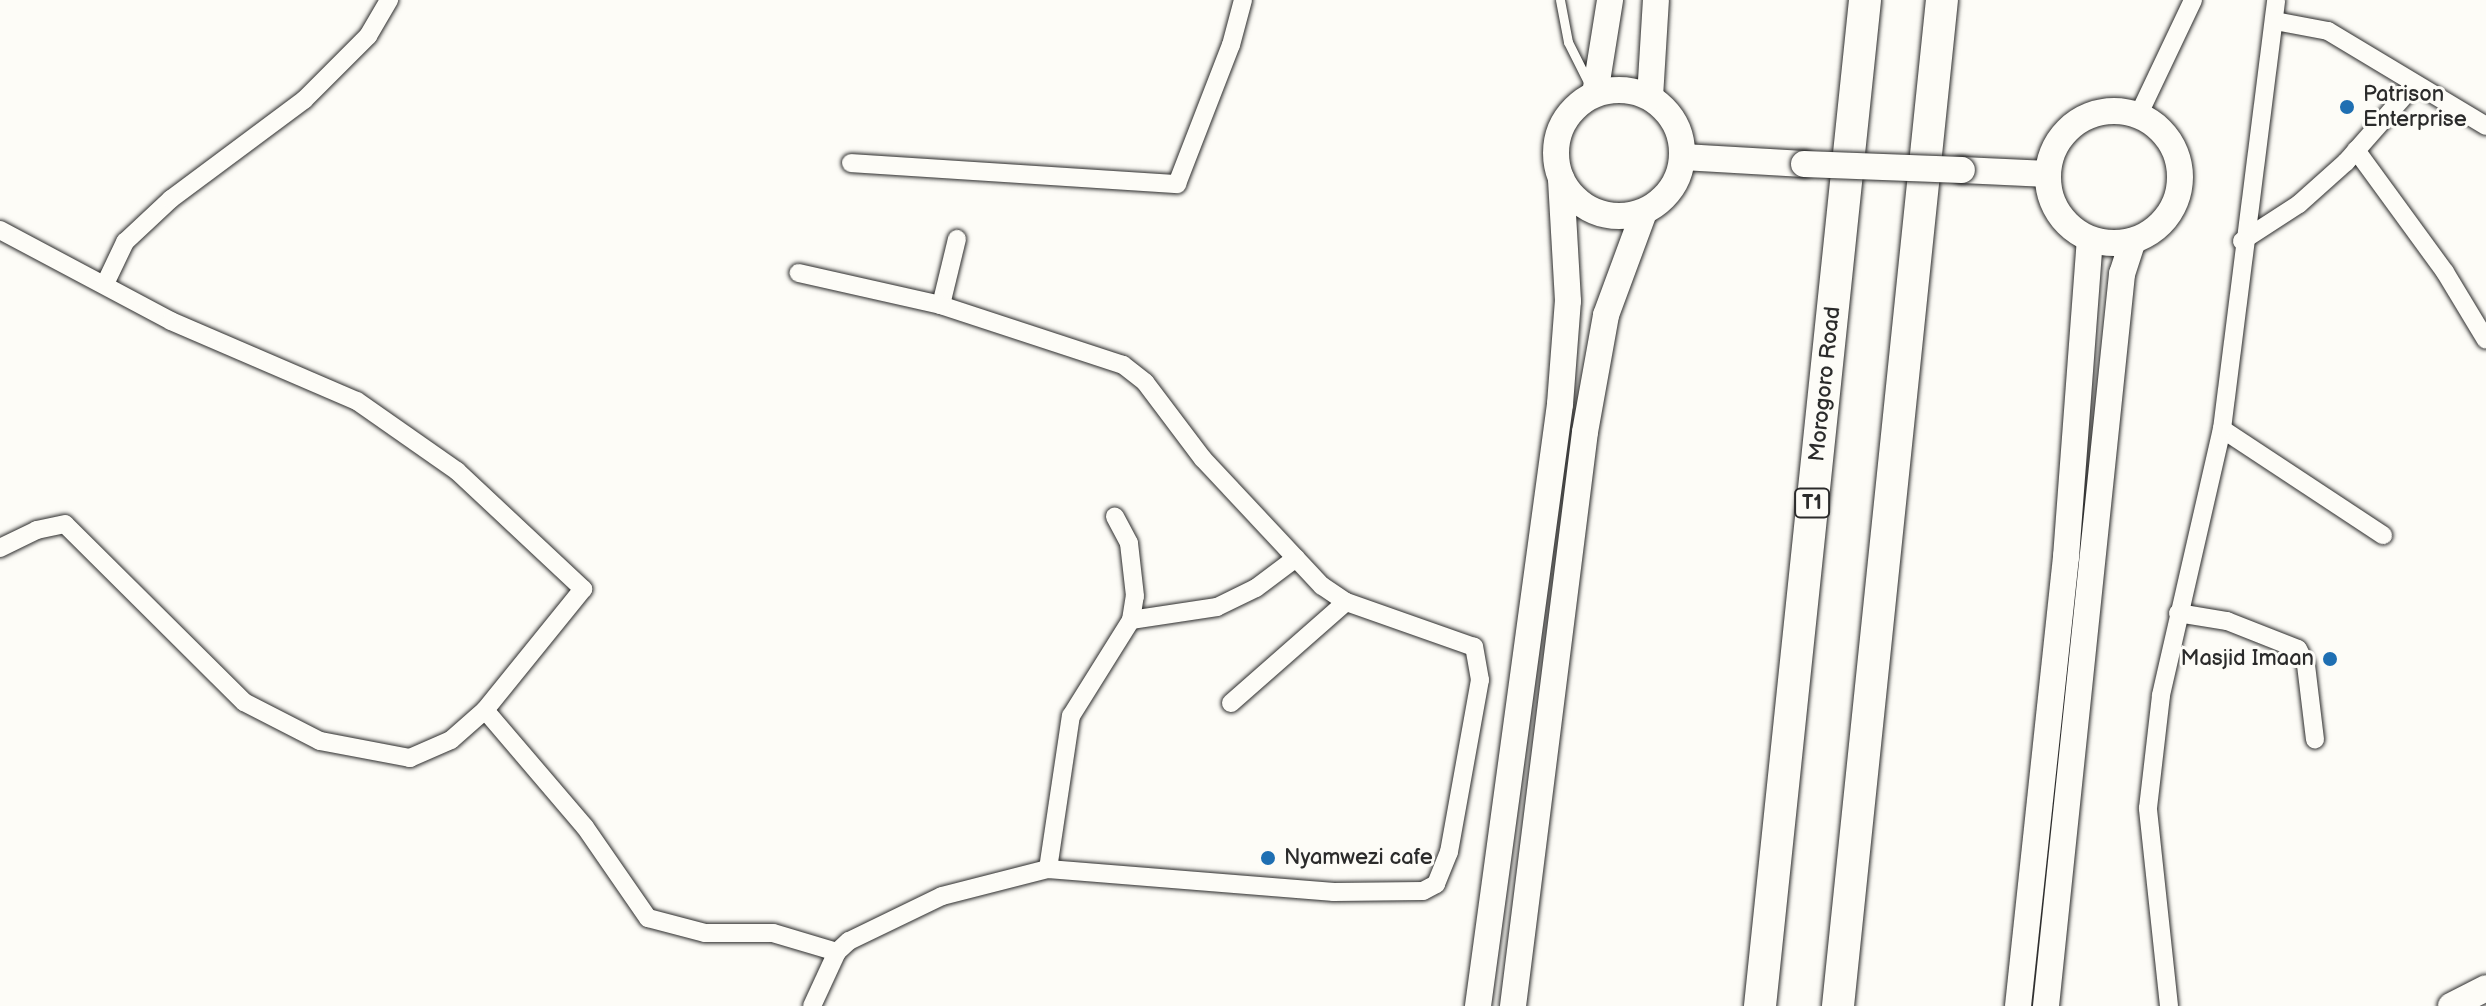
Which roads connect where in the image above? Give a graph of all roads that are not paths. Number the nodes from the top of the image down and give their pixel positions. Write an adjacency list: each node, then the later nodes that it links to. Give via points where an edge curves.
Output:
1 (389, 0): 28 (street, via 368,36 304,100 171,199 125,242)
2 (1243, 0): 18 (street, via 1177,184)
3 (1560, 0): 12 (lane, via 1568,42)
4 (1610, 0): 12 (street)
5 (1656, 0): 13 (street)
6 (1865, 0): 48 (highway, Morogoro Road / T1)
7 (1942, 0): 49 (highway)
8 (2193, 0): 14 (street)
9 (2276, 0): 10 (street)
10 (2275, 21): 11 (street, via 2328,31); 26 (street)
11 (2414, 85): 15 (street); 16 (street)
12 (1595, 94): 13 (street, via 1623,90); 20 (street, via 1572,111 1558,136)
13 (1650, 97): 17 (street, via 1678,129)
14 (2138, 116): 19 (street, via 2108,112 2078,122 2057,144); 25 (street, via 2171,144 2179,173 2168,215)
15 (2486, 126)
16 (2356, 150): 26 (street, via 2299,204); 30 (street, via 2445,272)
17 (1683, 157): 19 (street, bridge); 21 (street, via 1667,196)
18 (851, 163)
19 (2048, 174): 24 (street, via 2059,214)
20 (1561, 178): 21 (street, via 1577,201 1602,215); 46 (street, via 1568,301 1560,404)
21 (1644, 212): 47 (street, via 1606,315 1585,432)
22 (0, 230): 28 (street)
23 (957, 239): 29 (street)
24 (2090, 240): 25 (street); 50 (street, via 2066,557)
25 (2133, 241): 51 (street, via 2122,274)
26 (2242, 241): 31 (street)
27 (799, 273): 29 (street)
28 (105, 284): 40 (street, via 171,321 357,401 457,471 582,586 577,603)
29 (941, 305): 35 (street, via 1059,340 1135,372 1203,459)
30 (2486, 340)
31 (2222, 429): 33 (street); 37 (street)
32 (1115, 517): 38 (street, via 1129,543)
33 (2383, 535)
34 (0, 548): 40 (street, via 57,523 71,527 232,692 320,741 397,757 423,756)
35 (1296, 558): 36 (street); 38 (street, via 1256,588 1217,607)
36 (1346, 602): 39 (street); 42 (street, via 1440,631 1474,647 1479,661 1449,852 1436,884 1423,891 1334,892)
37 (2178, 613): 41 (street, via 2227,621 2298,649 2306,665); 52 (street, via 2161,695 2148,808)
38 (1131, 620): 42 (street, via 1071,716)
39 (1231, 703)
40 (485, 710): 43 (street, via 585,827 648,918 705,933 773,933)
41 (2315, 739)
42 (1048, 869): 43 (street, via 942,896 849,941)
43 (837, 952): 45 (street)
44 (2486, 988): 53 (street)
45 (812, 1006)
46 (1478, 1006)
47 (1513, 1006)
48 (1760, 1006)
49 (1838, 1006)
50 (2018, 1006)
51 (2046, 1006)
52 (2169, 1006)
53 (2451, 1006)

